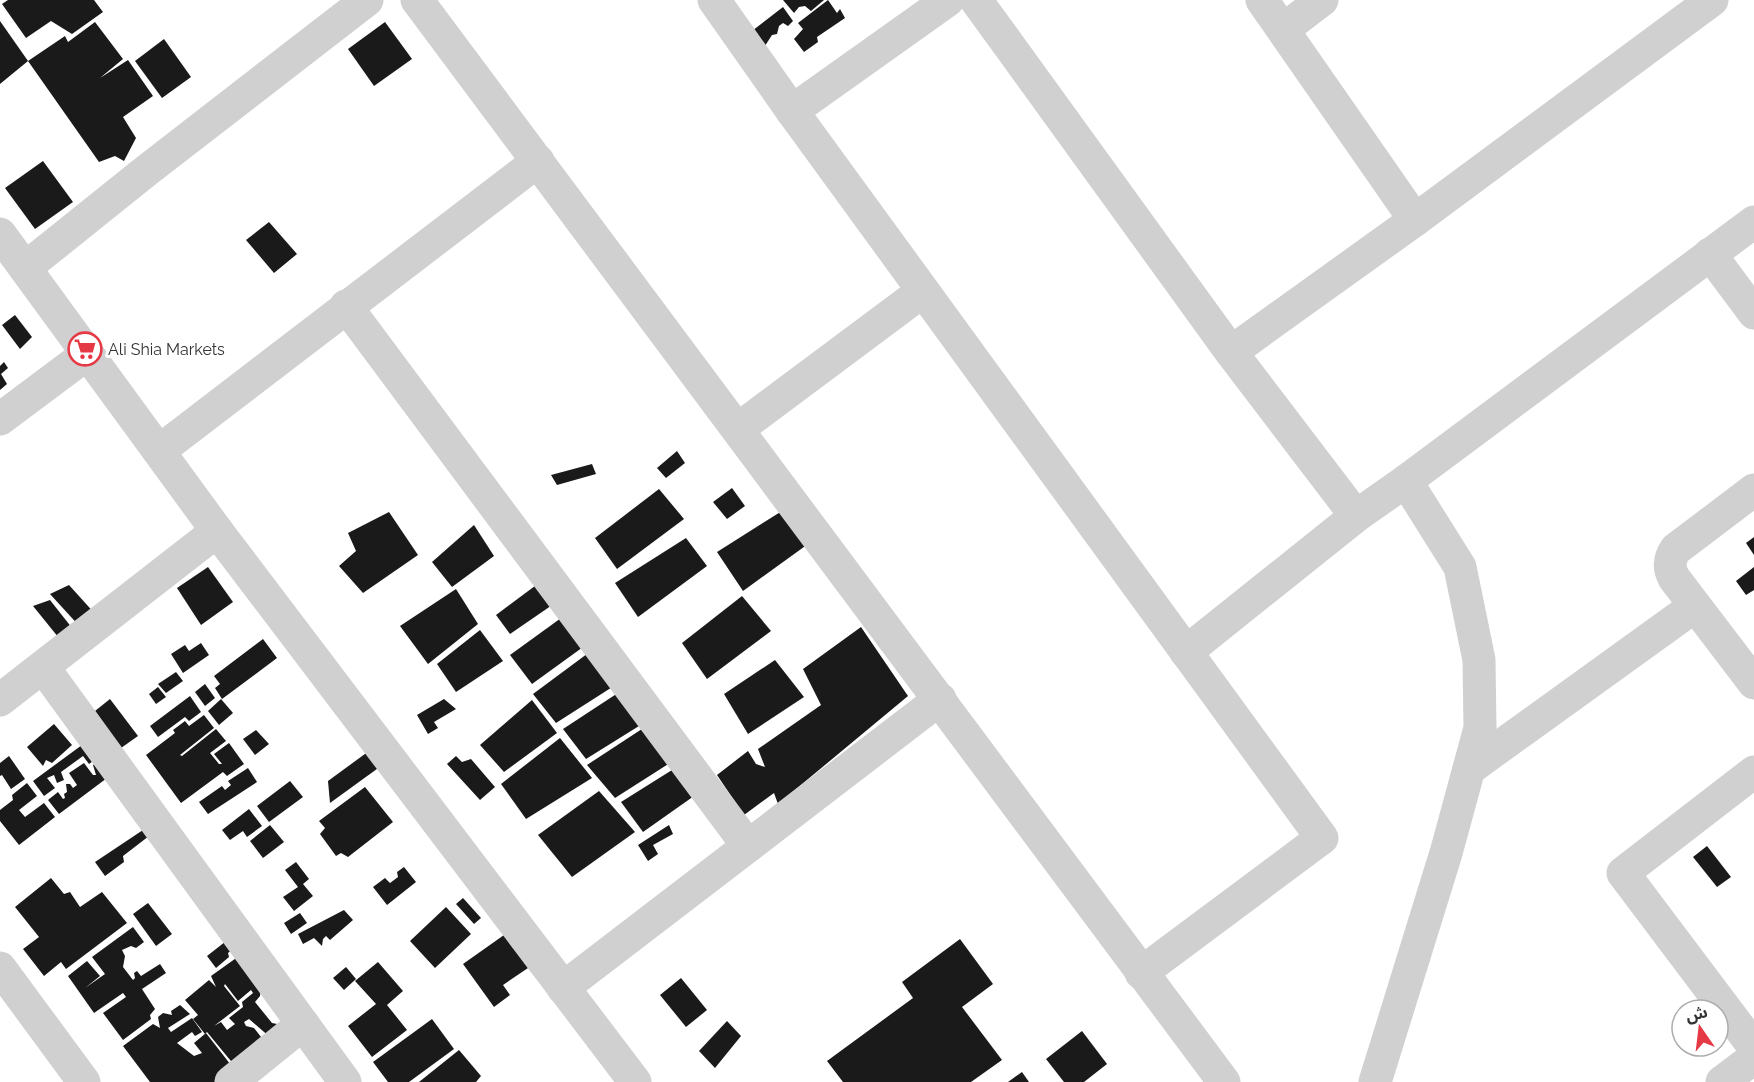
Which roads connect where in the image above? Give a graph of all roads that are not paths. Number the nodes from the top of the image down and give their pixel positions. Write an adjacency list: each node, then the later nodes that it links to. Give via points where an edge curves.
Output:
1 (367, 0): 16 (street)
2 (417, 0): 11 (street)
3 (714, 0): 10 (street)
4 (948, 0): 10 (street)
5 (976, 0): 20 (street)
6 (1262, 0): 9 (street)
7 (1322, 0): 9 (street)
8 (1712, 0): 12 (street)
9 (1284, 29): 12 (street)
10 (792, 111): 17 (street)
11 (538, 161): 18 (street); 23 (street)
12 (1415, 220): 20 (street)
13 (1754, 222): 15 (street)
14 (0, 234): 16 (street)
15 (1710, 254): 19 (street); 25 (street)
16 (25, 268): 21 (street)
17 (923, 291): 23 (street); 30 (street)
18 (346, 306): 24 (street); 37 (street)
19 (1754, 313)
20 (1231, 352): 27 (street)
21 (87, 354): 22 (street); 24 (street)
22 (0, 419)
23 (738, 429): 33 (street)
24 (159, 451): 28 (street)
25 (1406, 481): 27 (street); 35 (street, via 1460,567 1479,660 1480,728)
26 (1754, 490): 29 (street, via 1671,555 1671,571)
27 (1356, 516): 30 (street)
28 (217, 531): 31 (street); 40 (street)
29 (1695, 606): 32 (street); 35 (street)
30 (1186, 652): 38 (street, via 1322,837)
31 (43, 667): 34 (street); 41 (street)
32 (1754, 683)
33 (940, 699): 37 (street); 38 (street)
34 (0, 700)
35 (1469, 769): 49 (street)
36 (1754, 772): 42 (street, via 1623,873)
37 (748, 846): 40 (street)
38 (1141, 973): 48 (street)
39 (5, 984): 44 (street)
40 (563, 988): 47 (street)
41 (303, 1024): 45 (street); 46 (street)
42 (1754, 1047)
43 (1754, 1058): 50 (street)
44 (84, 1082)
45 (231, 1082)
46 (345, 1082)
47 (635, 1082)
48 (1224, 1082)
49 (1375, 1082)
50 (1722, 1082)

